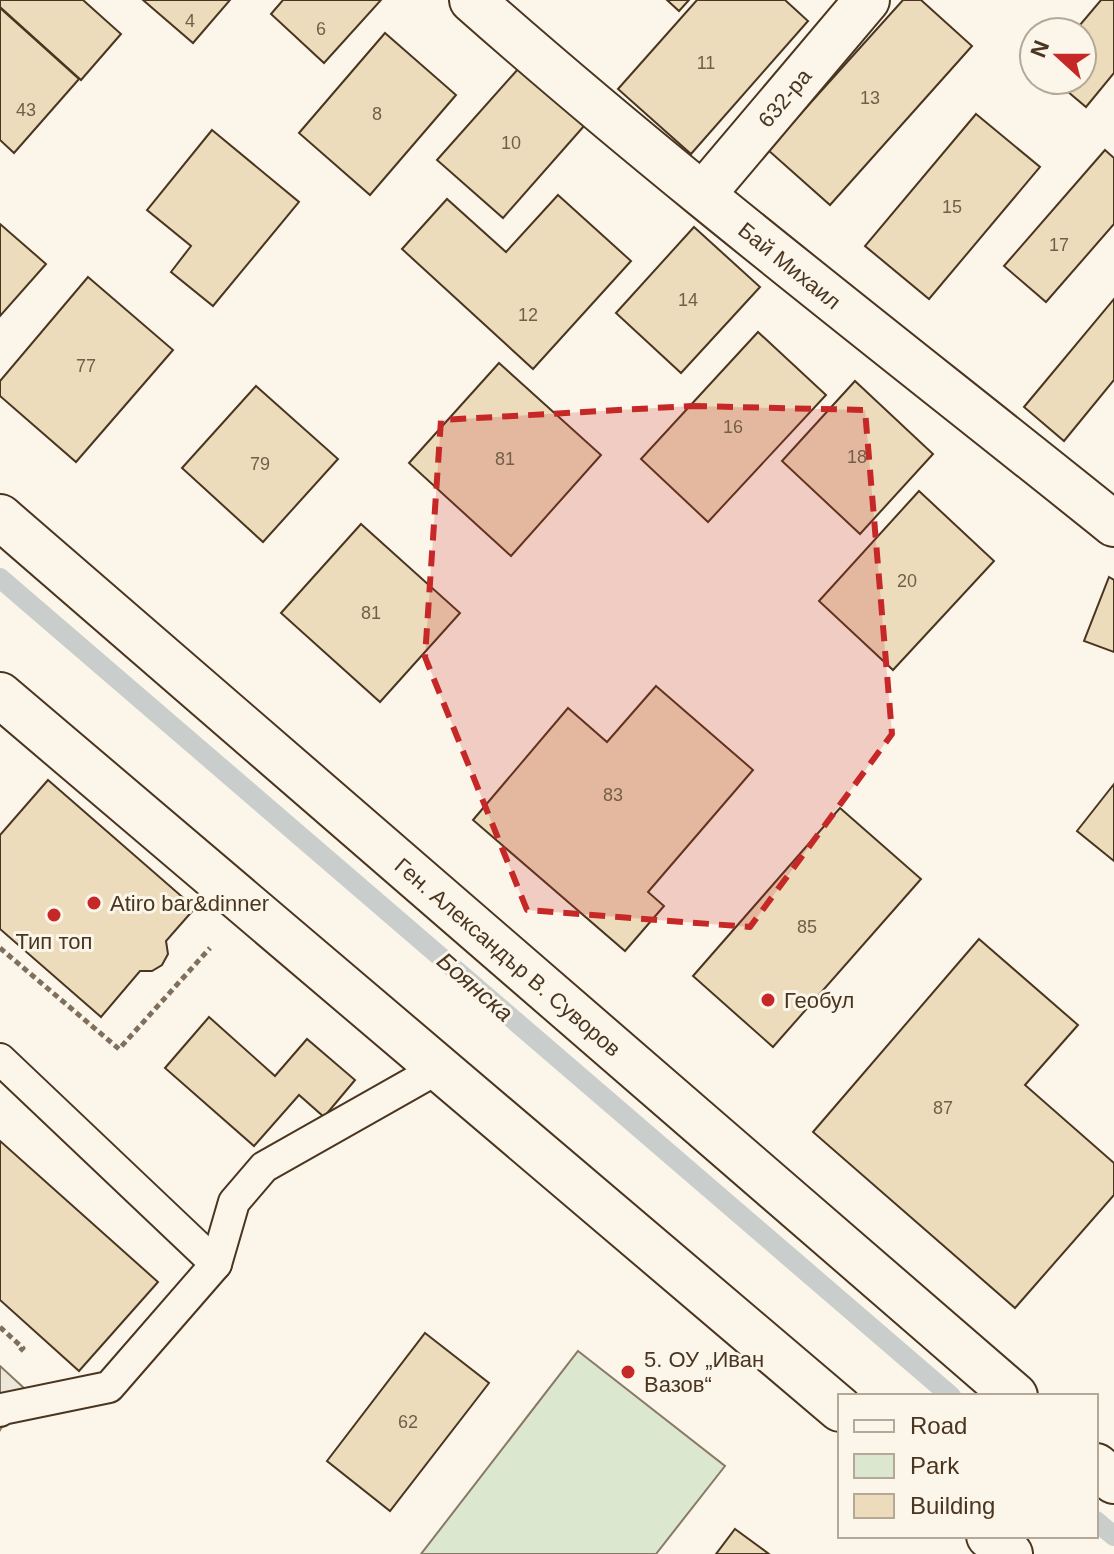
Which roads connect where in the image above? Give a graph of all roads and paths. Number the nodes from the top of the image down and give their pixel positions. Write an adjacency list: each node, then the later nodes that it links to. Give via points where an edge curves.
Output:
1 (472, 0): 3 (street, Бай Михаил)
2 (867, 0): 3 (street, 632-ра)
3 (703, 194): 5 (street, Бай Михаил)
4 (0, 517): 14 (street, Ген. Александър В. Суворов)
5 (1114, 524)
6 (0, 695): 7 (street)
7 (248, 905): 8 (path, via 119,1049); 10 (street)
8 (0, 948)
9 (0, 1059): 11 (lane)
10 (439, 1068): 11 (lane, via 264,1167 234,1202); 15 (street)
11 (216, 1264): 16 (lane, via 109,1387)
12 (0, 1327): 13 (path)
13 (23, 1348)
14 (1013, 1394)
15 (838, 1407)
16 (0, 1411)
17 (1098, 1468): 18 (street)
18 (1114, 1481)
19 (991, 1538): 20 (street)
20 (1010, 1554)

